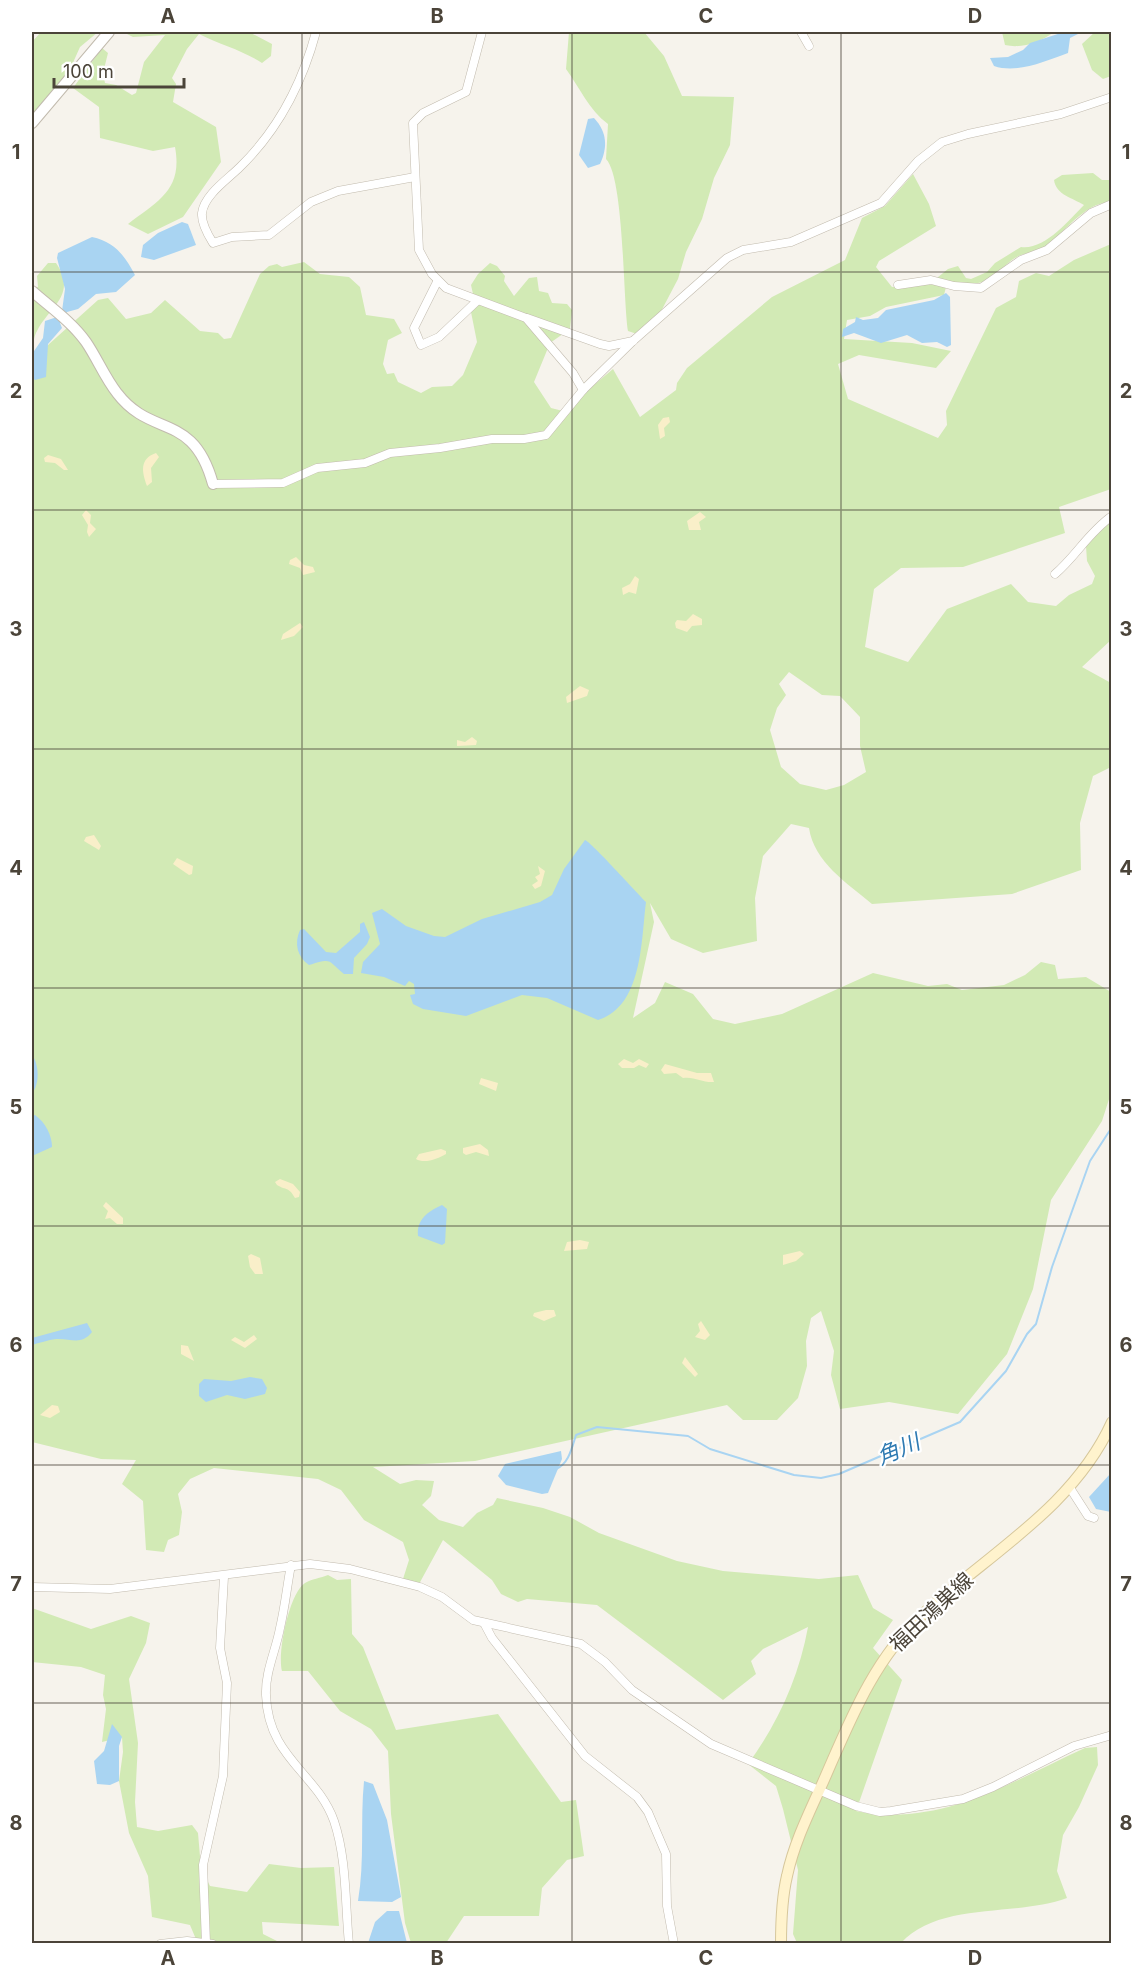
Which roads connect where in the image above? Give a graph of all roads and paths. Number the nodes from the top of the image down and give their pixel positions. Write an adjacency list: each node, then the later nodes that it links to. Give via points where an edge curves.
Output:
1 (109, 32): 7 (street)
2 (316, 32): 8 (street, via 293,99 258,149 207,200 202,213 213,243 232,237 269,235 311,202 338,191)
3 (482, 32): 8 (street, via 466,92 423,112 413,123)
4 (801, 32): 5 (street)
5 (809, 46)
6 (1112, 97): 15 (street, via 1061,114 942,142 918,161 881,203 791,242 743,250 727,258)
7 (32, 123)
8 (415, 177): 10 (street, via 418,250)
9 (1112, 204): 11 (street, via 1091,213 1047,250 1021,260 981,288 931,280)
10 (437, 282): 13 (street); 13 (street, via 414,328 421,345 439,337)
11 (898, 285)
12 (32, 292): 17 (street, via 75,329 131,408 180,432 198,447)
13 (477, 301): 14 (street)
14 (526, 318): 15 (street, via 609,346); 16 (street)
15 (634, 340): 16 (street)
16 (583, 390): 17 (street, via 559,423 546,435 535,438 492,438 390,453 365,463 324,467 270,485)
17 (213, 484)
18 (1112, 516): 19 (street, via 1096,527 1074,558)
19 (1055, 574)
20 (1112, 1422): 21 (main road, 福田鴻巣線)
21 (1070, 1488): 22 (street, via 1088,1516); 28 (main road, 福田鴻巣線, via 901,1636 885,1656 854,1712)
22 (1094, 1518)
23 (291, 1565): 24 (street); 26 (street, via 332,1566 420,1587 442,1597 465,1616); 32 (street, via 267,1679 268,1710 278,1743 333,1820)
24 (224, 1577): 25 (street, via 110,1590); 29 (street, via 220,1648 227,1683 223,1776 203,1865)
25 (32, 1587)
26 (484, 1623): 28 (street, via 581,1644 632,1690 711,1744); 33 (street, via 585,1756 637,1797 648,1812 666,1854 667,1906)
27 (1112, 1734): 28 (street, via 1074,1746 963,1799 880,1812)
28 (820, 1789): 34 (main road, 福田鴻巣線, via 795,1845 786,1877)
29 (206, 1943): 30 (street); 31 (street)
30 (160, 1944)
31 (213, 1944)
32 (349, 1944)
33 (674, 1944)
34 (781, 1944)

